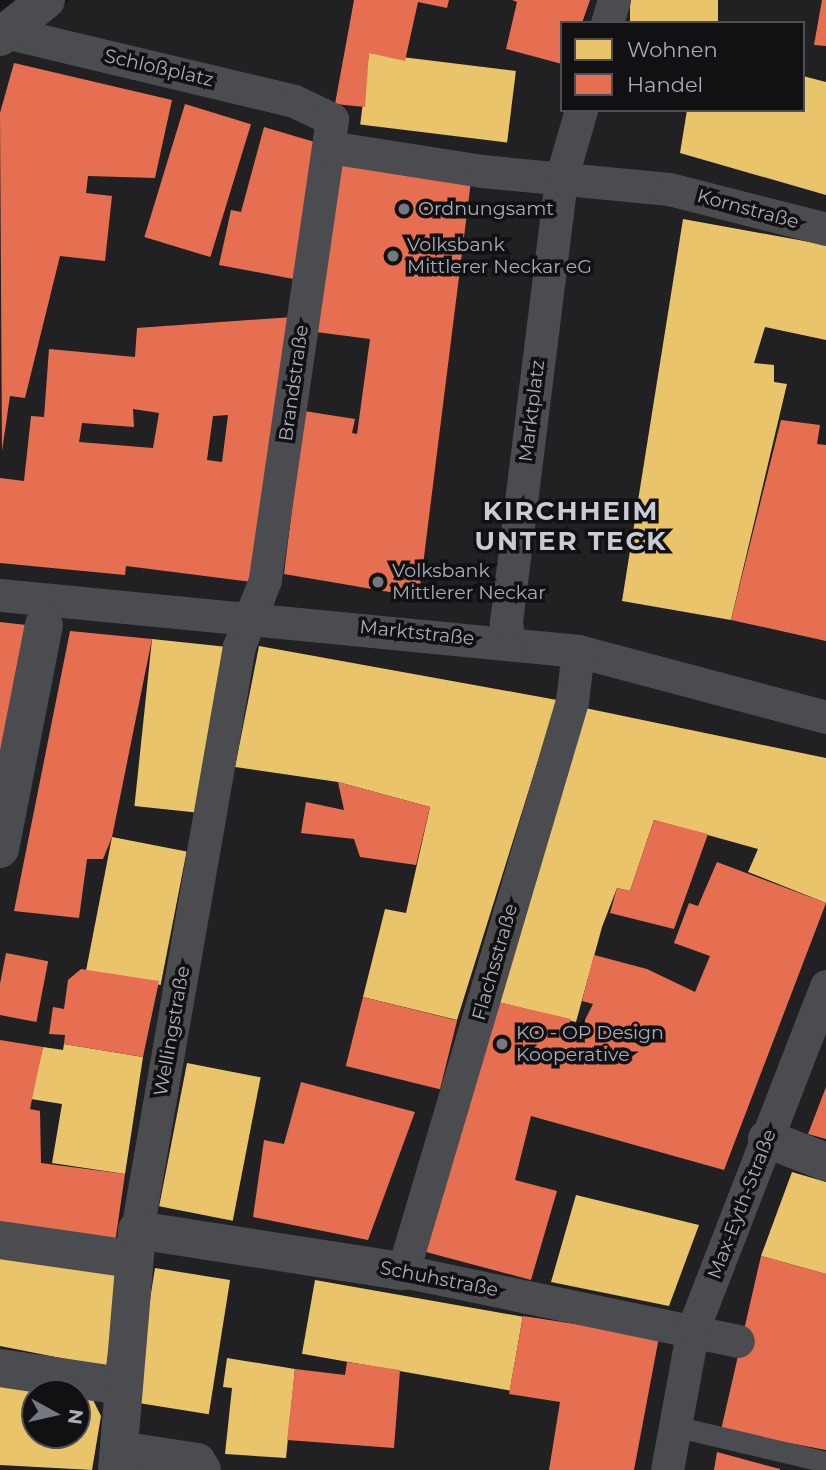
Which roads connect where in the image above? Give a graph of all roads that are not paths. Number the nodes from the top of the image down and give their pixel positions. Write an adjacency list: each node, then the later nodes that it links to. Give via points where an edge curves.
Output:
1 (46, 0): 4 (street, Schloßplatz)
2 (614, 0): 3 (street)
3 (608, 21)
4 (3, 34): 6 (street, Schloßplatz, via 294,101 332,119)
5 (580, 112): 7 (street, Marktplatz)
6 (329, 147): 7 (street); 10 (street, Brandstraße, via 265,580)
7 (561, 179): 8 (street, Kornstraße, via 669,188); 12 (street, Marktplatz, via 506,622)
8 (826, 229)
9 (0, 595): 10 (street, Marktstraße)
10 (251, 617): 12 (street, Marktstraße); 20 (street, Wellingstraße, via 239,646)
11 (44, 625): 15 (street)
12 (509, 642): 13 (street, Marktstraße)
13 (578, 651): 14 (street, Marktstraße); 21 (street, Flachsstraße, via 572,701)
14 (826, 717)
15 (0, 849)
16 (826, 986): 17 (street, Max-Eyth-Straße)
17 (767, 1139): 18 (street); 22 (street, Max-Eyth-Straße)
18 (826, 1163)
19 (0, 1240): 20 (street, Schuhstraße)
20 (135, 1245): 21 (street, Schuhstraße); 25 (street, Wellingstraße)
21 (403, 1270): 22 (street, Schuhstraße)
22 (693, 1329): 23 (street, Schuhstraße); 26 (street, Max-Eyth-Straße)
23 (738, 1341)
24 (0, 1368): 25 (street)
25 (122, 1386): 27 (street, Wellingstraße)
26 (674, 1426): 28 (lane); 30 (street, Max-Eyth-Straße)
27 (118, 1460): 29 (street, Wellingstraße, via 197,1462)
28 (826, 1462)
29 (202, 1470)
30 (667, 1470)

